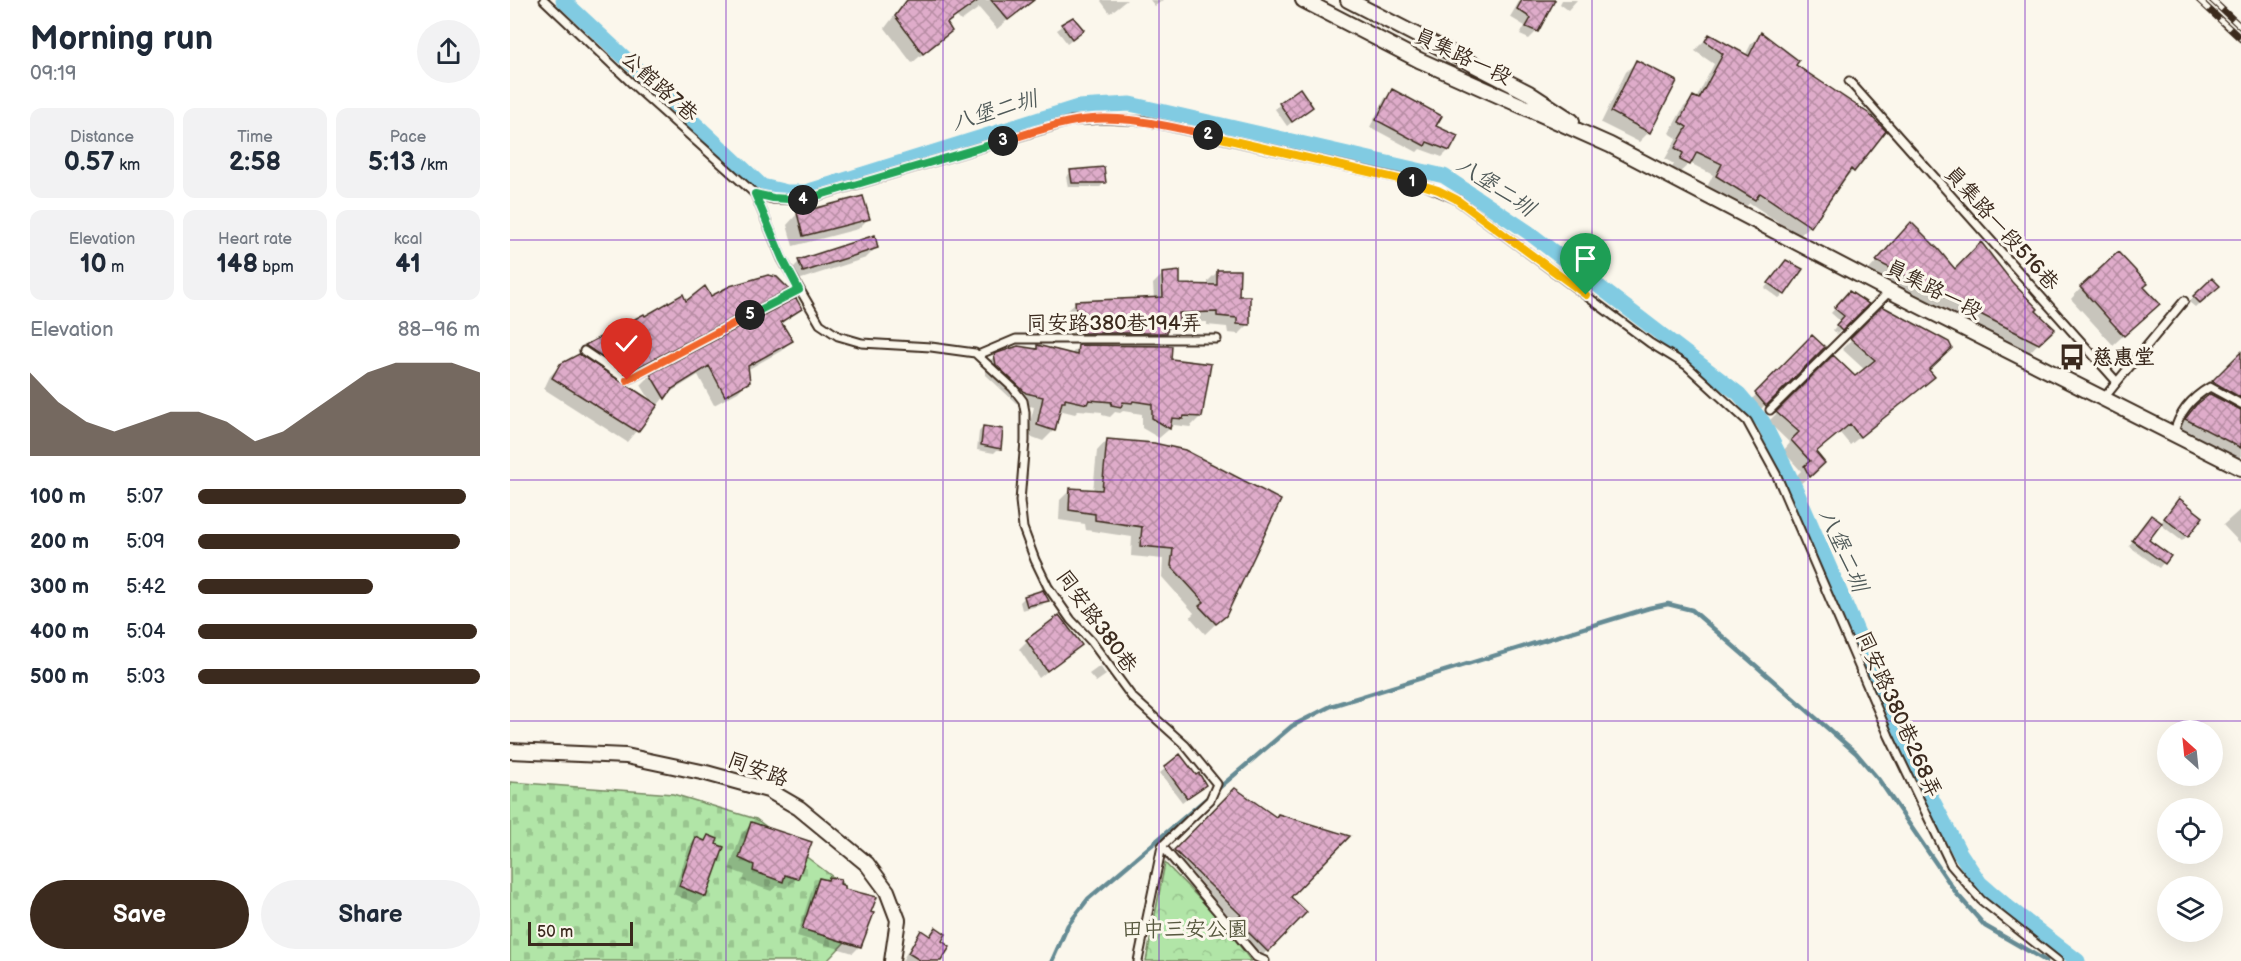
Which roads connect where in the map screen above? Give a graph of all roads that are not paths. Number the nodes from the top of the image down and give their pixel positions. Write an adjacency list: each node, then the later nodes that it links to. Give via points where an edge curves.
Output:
1 (544, 0): 6 (lane, 公館路7巷)
2 (1303, 0): 5 (street, 員集路一段, via 1419,60)
3 (1348, 0): 5 (street, 員集路一段, via 1529,93)
4 (1849, 81): 13 (lane, 員集路一段516巷)
5 (1610, 145): 8 (street, 員集路一段)
6 (755, 194): 7 (lane); 24 (lane, 同安路380巷268弄, via 804,200 1071,121 1103,119 1145,121 1419,183 1456,199 1650,344 1686,365 1748,421 1776,474 1951,865 1981,900)
7 (799, 290): 11 (lane, via 627,380); 12 (lane, via 820,324 838,336 862,343 931,347)
8 (1890, 291): 14 (street, 員集路一段); 16 (lane)
9 (2184, 301): 13 (lane)
10 (1217, 339): 12 (lane, 同安路380巷194弄, via 1016,339)
11 (584, 351)
12 (978, 355): 20 (lane, 同安路380巷, via 1023,401 1023,528 1048,587 1132,697 1185,745 1217,784 1210,800)
13 (2117, 382): 14 (lane)
14 (2104, 398): 17 (street, 員集路一段)
15 (2241, 404): 17 (lane, via 2210,387 2197,394 2178,416)
16 (1770, 410)
17 (2174, 433): 18 (street, 員集路一段)
18 (2241, 468)
19 (510, 751): 21 (street, 同安路, via 626,756 768,790 799,808 867,864 887,891 898,920)
20 (1162, 846): 22 (lane); 23 (lane, via 1256,957)
21 (892, 961)
22 (1138, 961)
23 (1265, 961)
24 (2058, 961)

